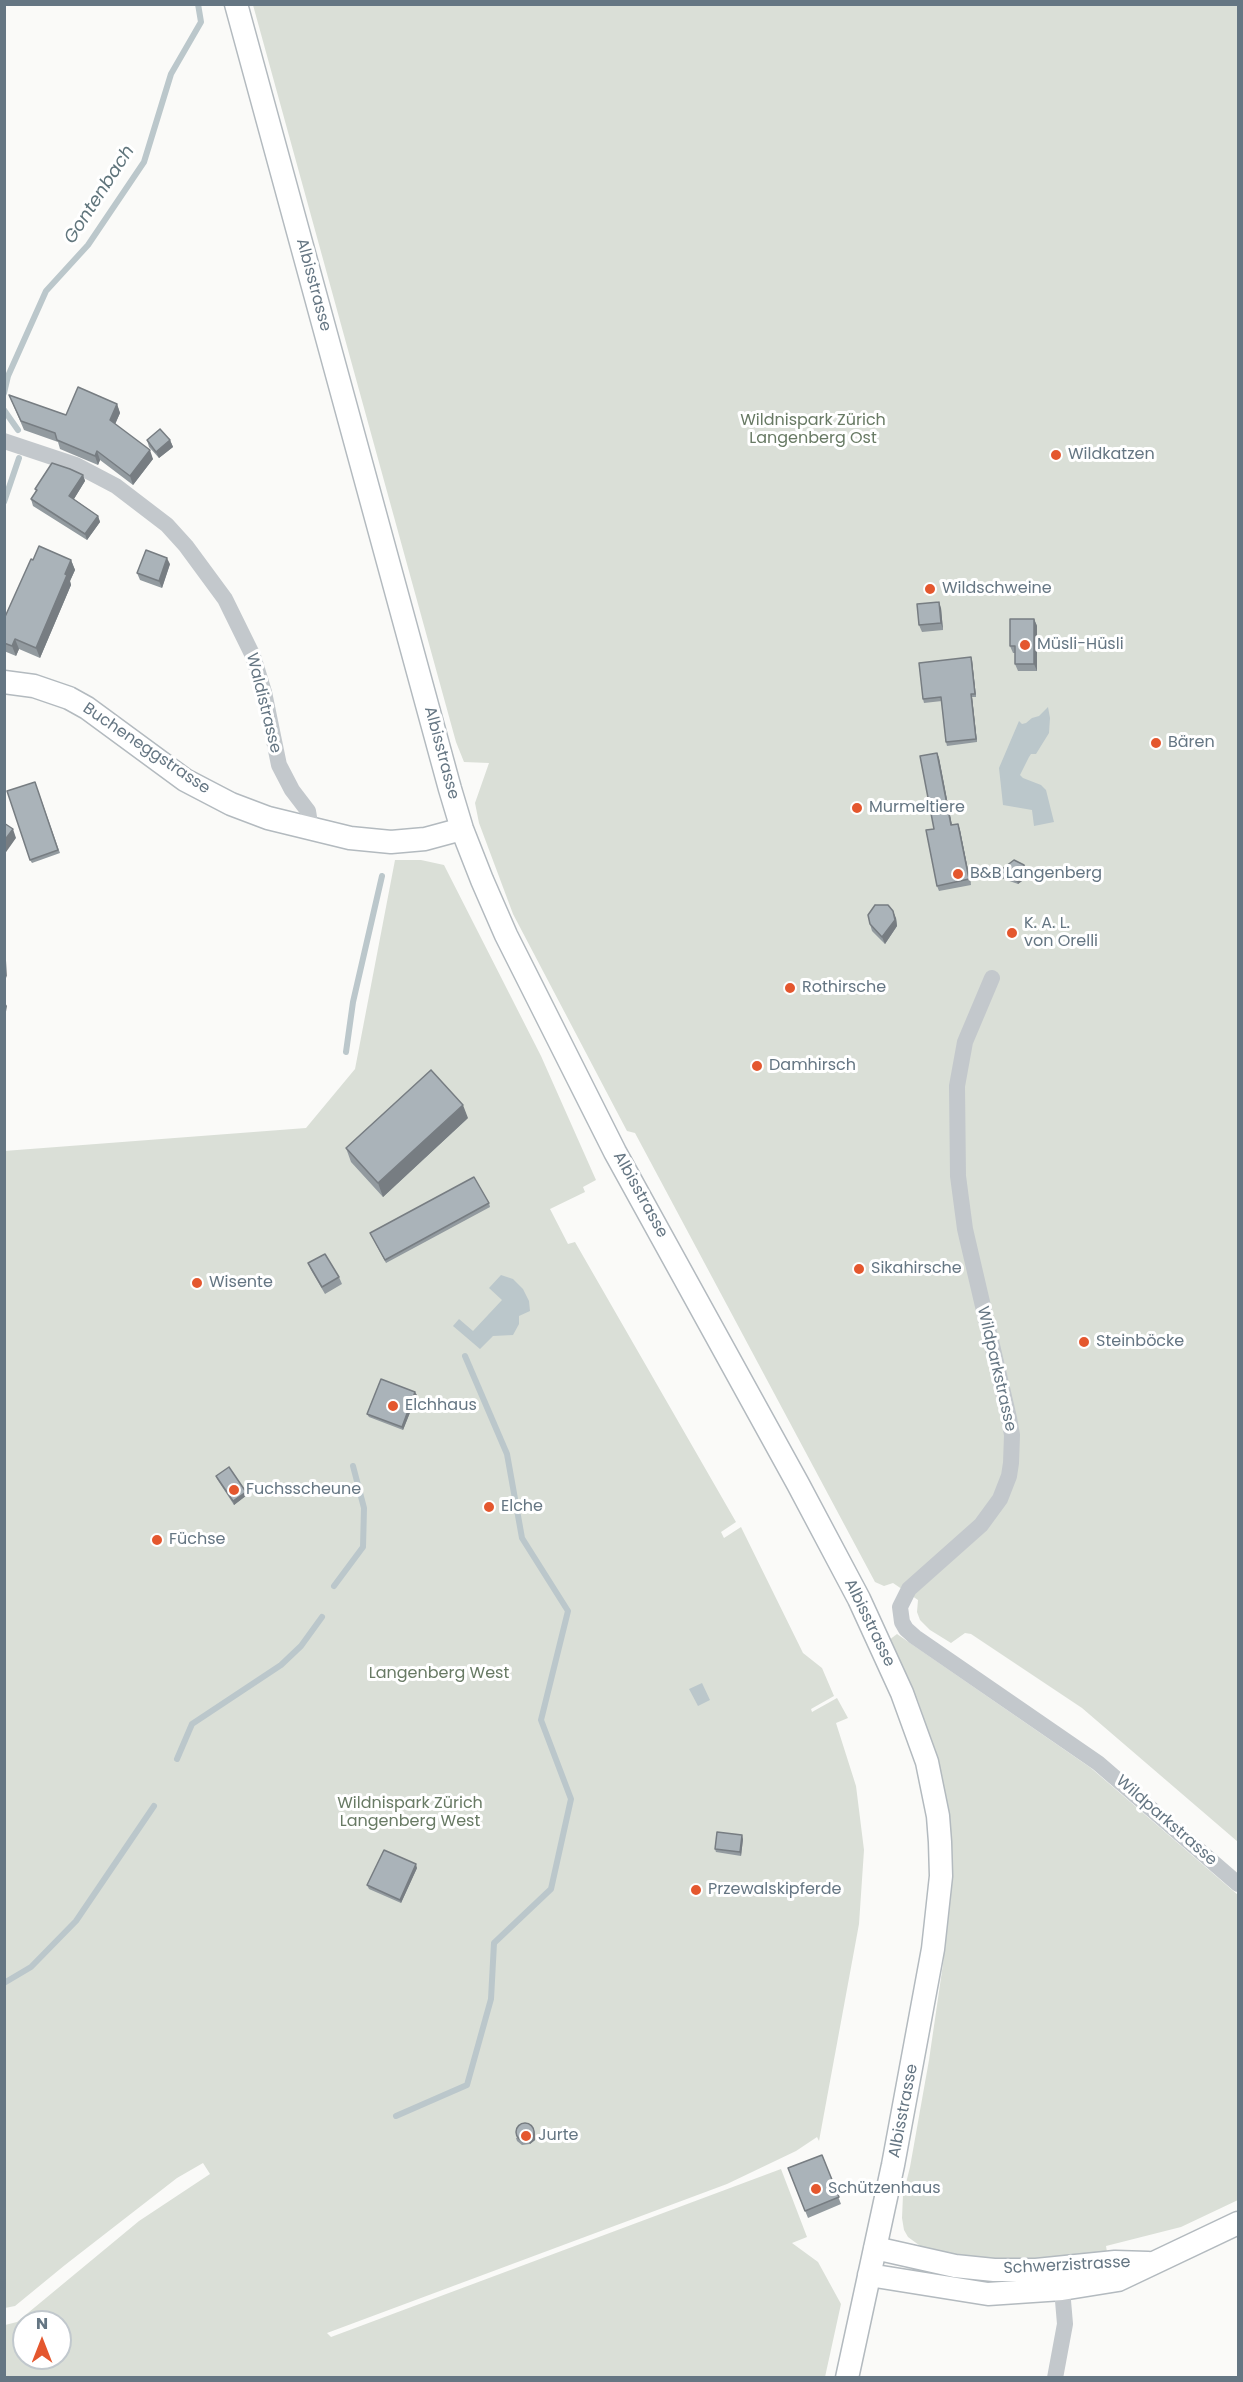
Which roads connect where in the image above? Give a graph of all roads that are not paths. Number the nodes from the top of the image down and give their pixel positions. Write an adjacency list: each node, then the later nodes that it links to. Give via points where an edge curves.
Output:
1 (236, 4): 4 (main road, Albisstrasse)
2 (4, 441): 5 (street, Waldistrasse, via 76,465 116,486 167,525 186,546 225,599 253,656 279,765 308,811)
3 (4, 682): 5 (main road, Bucheneggstrasse, via 34,686 69,698 203,790 249,811)
4 (462, 829): 5 (main road, Bucheneggstrasse, via 425,839 391,842); 9 (main road, Albisstrasse, via 506,935 615,1152 859,1599 902,1693 927,1762 938,1816 939,1905 916,2048)
5 (311, 830)
6 (992, 978): 7 (street, Wildparkstrasse, via 975,1013 957,1086 958,1176 965,1229 1009,1418 1011,1463 1000,1499 981,1526 909,1588 900,1607 902,1622 915,1637 1098,1763)
7 (1239, 1884)
8 (1239, 2223): 11 (main road, Schwerzistrasse, via 1152,2263 1115,2262)
9 (875, 2248): 10 (main road, Albisstrasse); 11 (main road, Schwerzistrasse, via 955,2266)
10 (869, 2276): 11 (main road, Schwerzistrasse, via 988,2294); 12 (main road, Albisstrasse)
11 (1061, 2278): 13 (street, via 1065,2324)
12 (847, 2378)
13 (1055, 2378)

